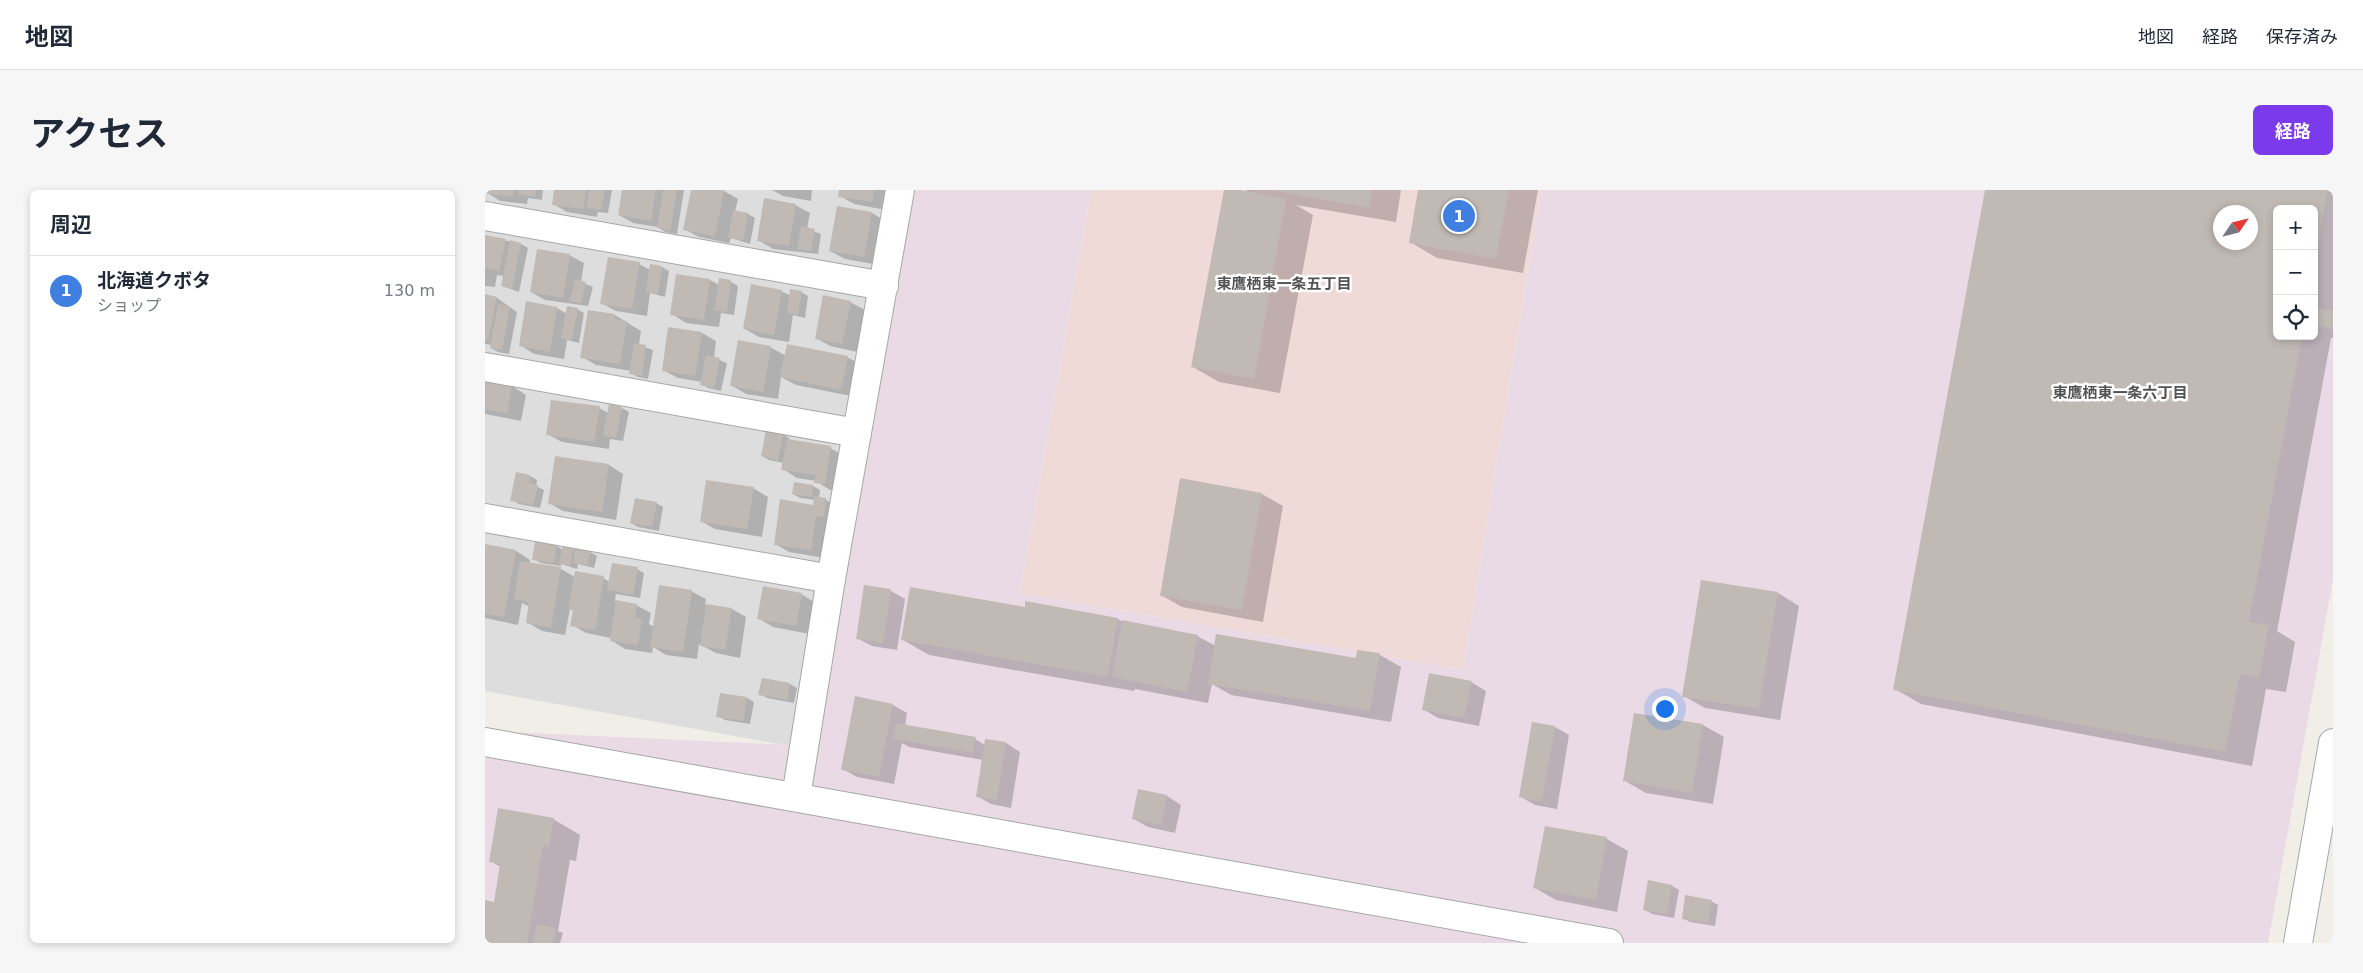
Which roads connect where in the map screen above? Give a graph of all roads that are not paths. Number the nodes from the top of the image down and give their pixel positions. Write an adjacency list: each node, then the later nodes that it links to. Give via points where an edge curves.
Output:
1 (900, 190): 3 (street)
2 (485, 216): 3 (street)
3 (884, 286): 5 (street)
4 (485, 366): 5 (street)
5 (857, 433): 7 (street)
6 (485, 518): 7 (street)
7 (831, 579): 10 (street)
8 (485, 742): 10 (street)
9 (2333, 743): 12 (street)
10 (796, 797): 11 (street)
11 (1609, 943)
12 (2298, 943)

